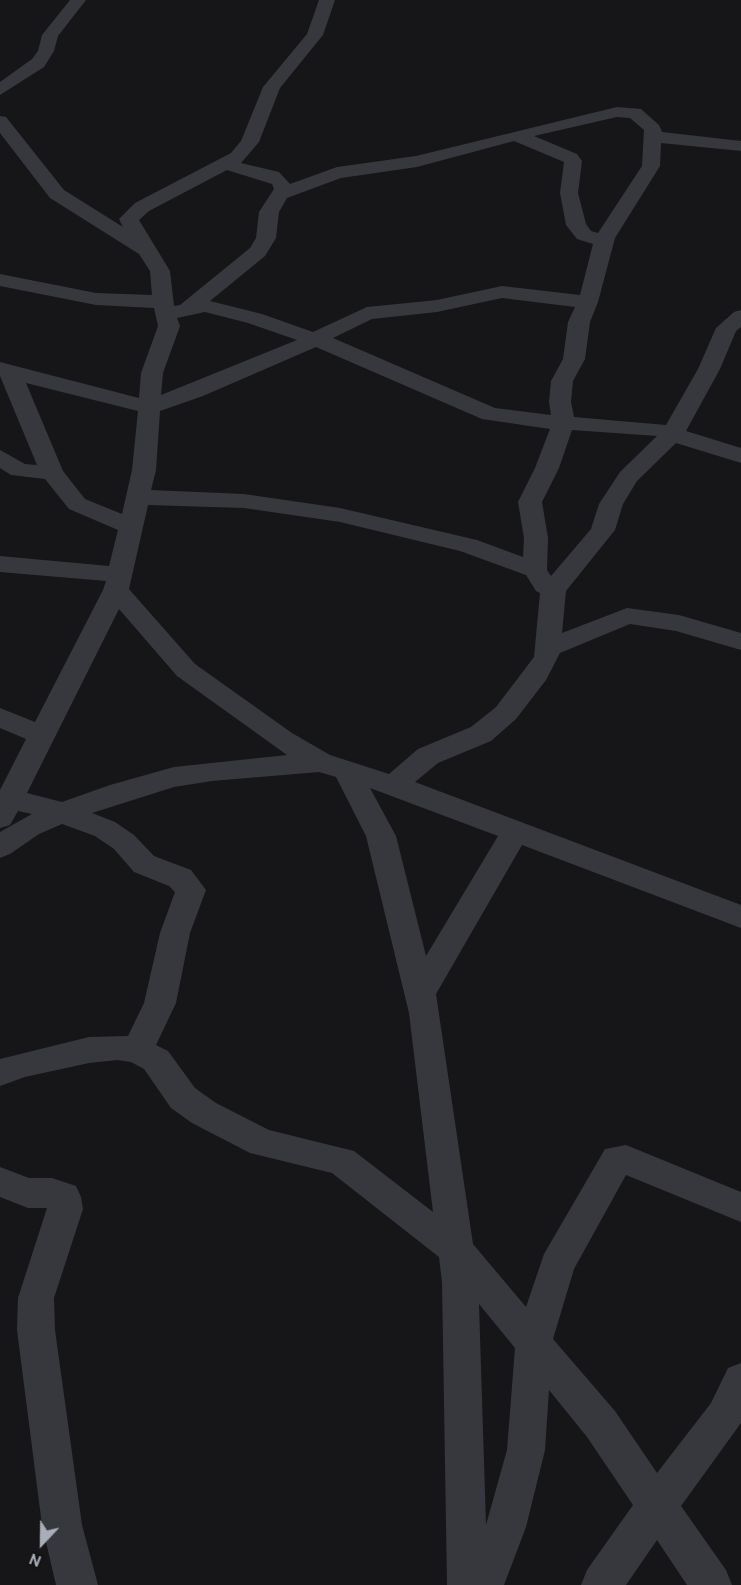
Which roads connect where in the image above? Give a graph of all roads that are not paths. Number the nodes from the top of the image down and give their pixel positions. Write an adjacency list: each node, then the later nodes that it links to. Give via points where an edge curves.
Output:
1 (78, 0): 4 (street, via 50,35 46,51)
2 (327, 0): 10 (street, via 315,35 272,87 250,142 238,158)
3 (5, 66): 4 (street)
4 (33, 68): 5 (street)
5 (0, 90)
6 (0, 121): 15 (street, via 57,194)
7 (516, 135): 8 (street, via 630,112 642,116 653,129); 12 (street, via 417,161); 14 (street, via 573,161 568,193 576,225 584,235)
8 (653, 137): 9 (street); 14 (street, via 651,166)
9 (741, 146)
10 (225, 164): 11 (street); 15 (street, via 142,207 129,219)
11 (272, 176): 12 (street); 13 (street, via 280,181)
12 (322, 177): 13 (street)
13 (280, 195): 18 (street, via 269,212 266,238 258,252)
14 (604, 241): 17 (street)
15 (146, 250): 19 (street, via 160,271)
16 (0, 280): 19 (street, via 79,297)
17 (588, 302): 21 (street, via 502,292 437,306 367,313); 25 (street, via 579,322 574,359 562,381)
18 (189, 307): 19 (street); 21 (street, via 223,308)
19 (164, 308): 23 (street, via 169,326 152,373)
20 (741, 316): 26 (street, via 727,328)
21 (313, 339): 23 (street, via 238,374); 24 (street, via 473,408)
22 (7, 380): 23 (street); 27 (street)
23 (148, 407): 30 (street, via 144,470)
24 (536, 421): 25 (street); 25 (street)
25 (560, 422): 26 (street); 34 (street, via 547,468 530,502)
26 (673, 433): 28 (street); 34 (street, via 628,477 611,504 603,530)
27 (12, 442): 29 (street); 29 (street, via 19,470)
28 (741, 456)
29 (52, 473): 31 (street, via 77,504)
30 (137, 497): 31 (street); 34 (street, via 244,501 340,515 468,545)
31 (130, 526): 33 (street)
32 (0, 564): 33 (street)
33 (118, 582): 39 (street); 40 (street, via 186,670 282,740)
34 (549, 587): 35 (street); 37 (street)
35 (578, 635): 36 (street, via 627,616 679,623); 37 (street)
36 (741, 642)
37 (548, 649): 41 (street, via 537,674 506,713 481,734 428,756)
38 (0, 717): 39 (street)
39 (41, 735): 42 (street)
40 (334, 766): 41 (street); 43 (street, via 212,771 174,777); 47 (street, via 381,836)
41 (394, 786): 44 (street)
42 (5, 808): 43 (street)
43 (62, 813): 45 (street, via 29,827); 48 (street, via 105,829 124,842 144,864 180,878 191,890 175,933 160,1003)
44 (516, 831): 46 (street); 47 (street)
45 (0, 847)
46 (734, 906)
47 (420, 994): 52 (street)
48 (137, 1050): 49 (street, via 89,1050); 52 (street, via 156,1060 183,1098 204,1113 262,1143 342,1161)
49 (0, 1074)
50 (0, 1182): 57 (street, via 28,1193 64,1197 65,1209 36,1298 36,1330 62,1525)
51 (741, 1207): 53 (street, via 626,1159 617,1159 562,1253)
52 (456, 1250): 53 (street); 58 (street)
53 (534, 1342): 56 (street, via 601,1424); 59 (street, via 526,1450 506,1527)
54 (741, 1380): 55 (street)
55 (733, 1423): 56 (street)
56 (657, 1505): 60 (street); 61 (street)
57 (77, 1585)
58 (468, 1585)
59 (483, 1585)
60 (602, 1585)
61 (711, 1585)

